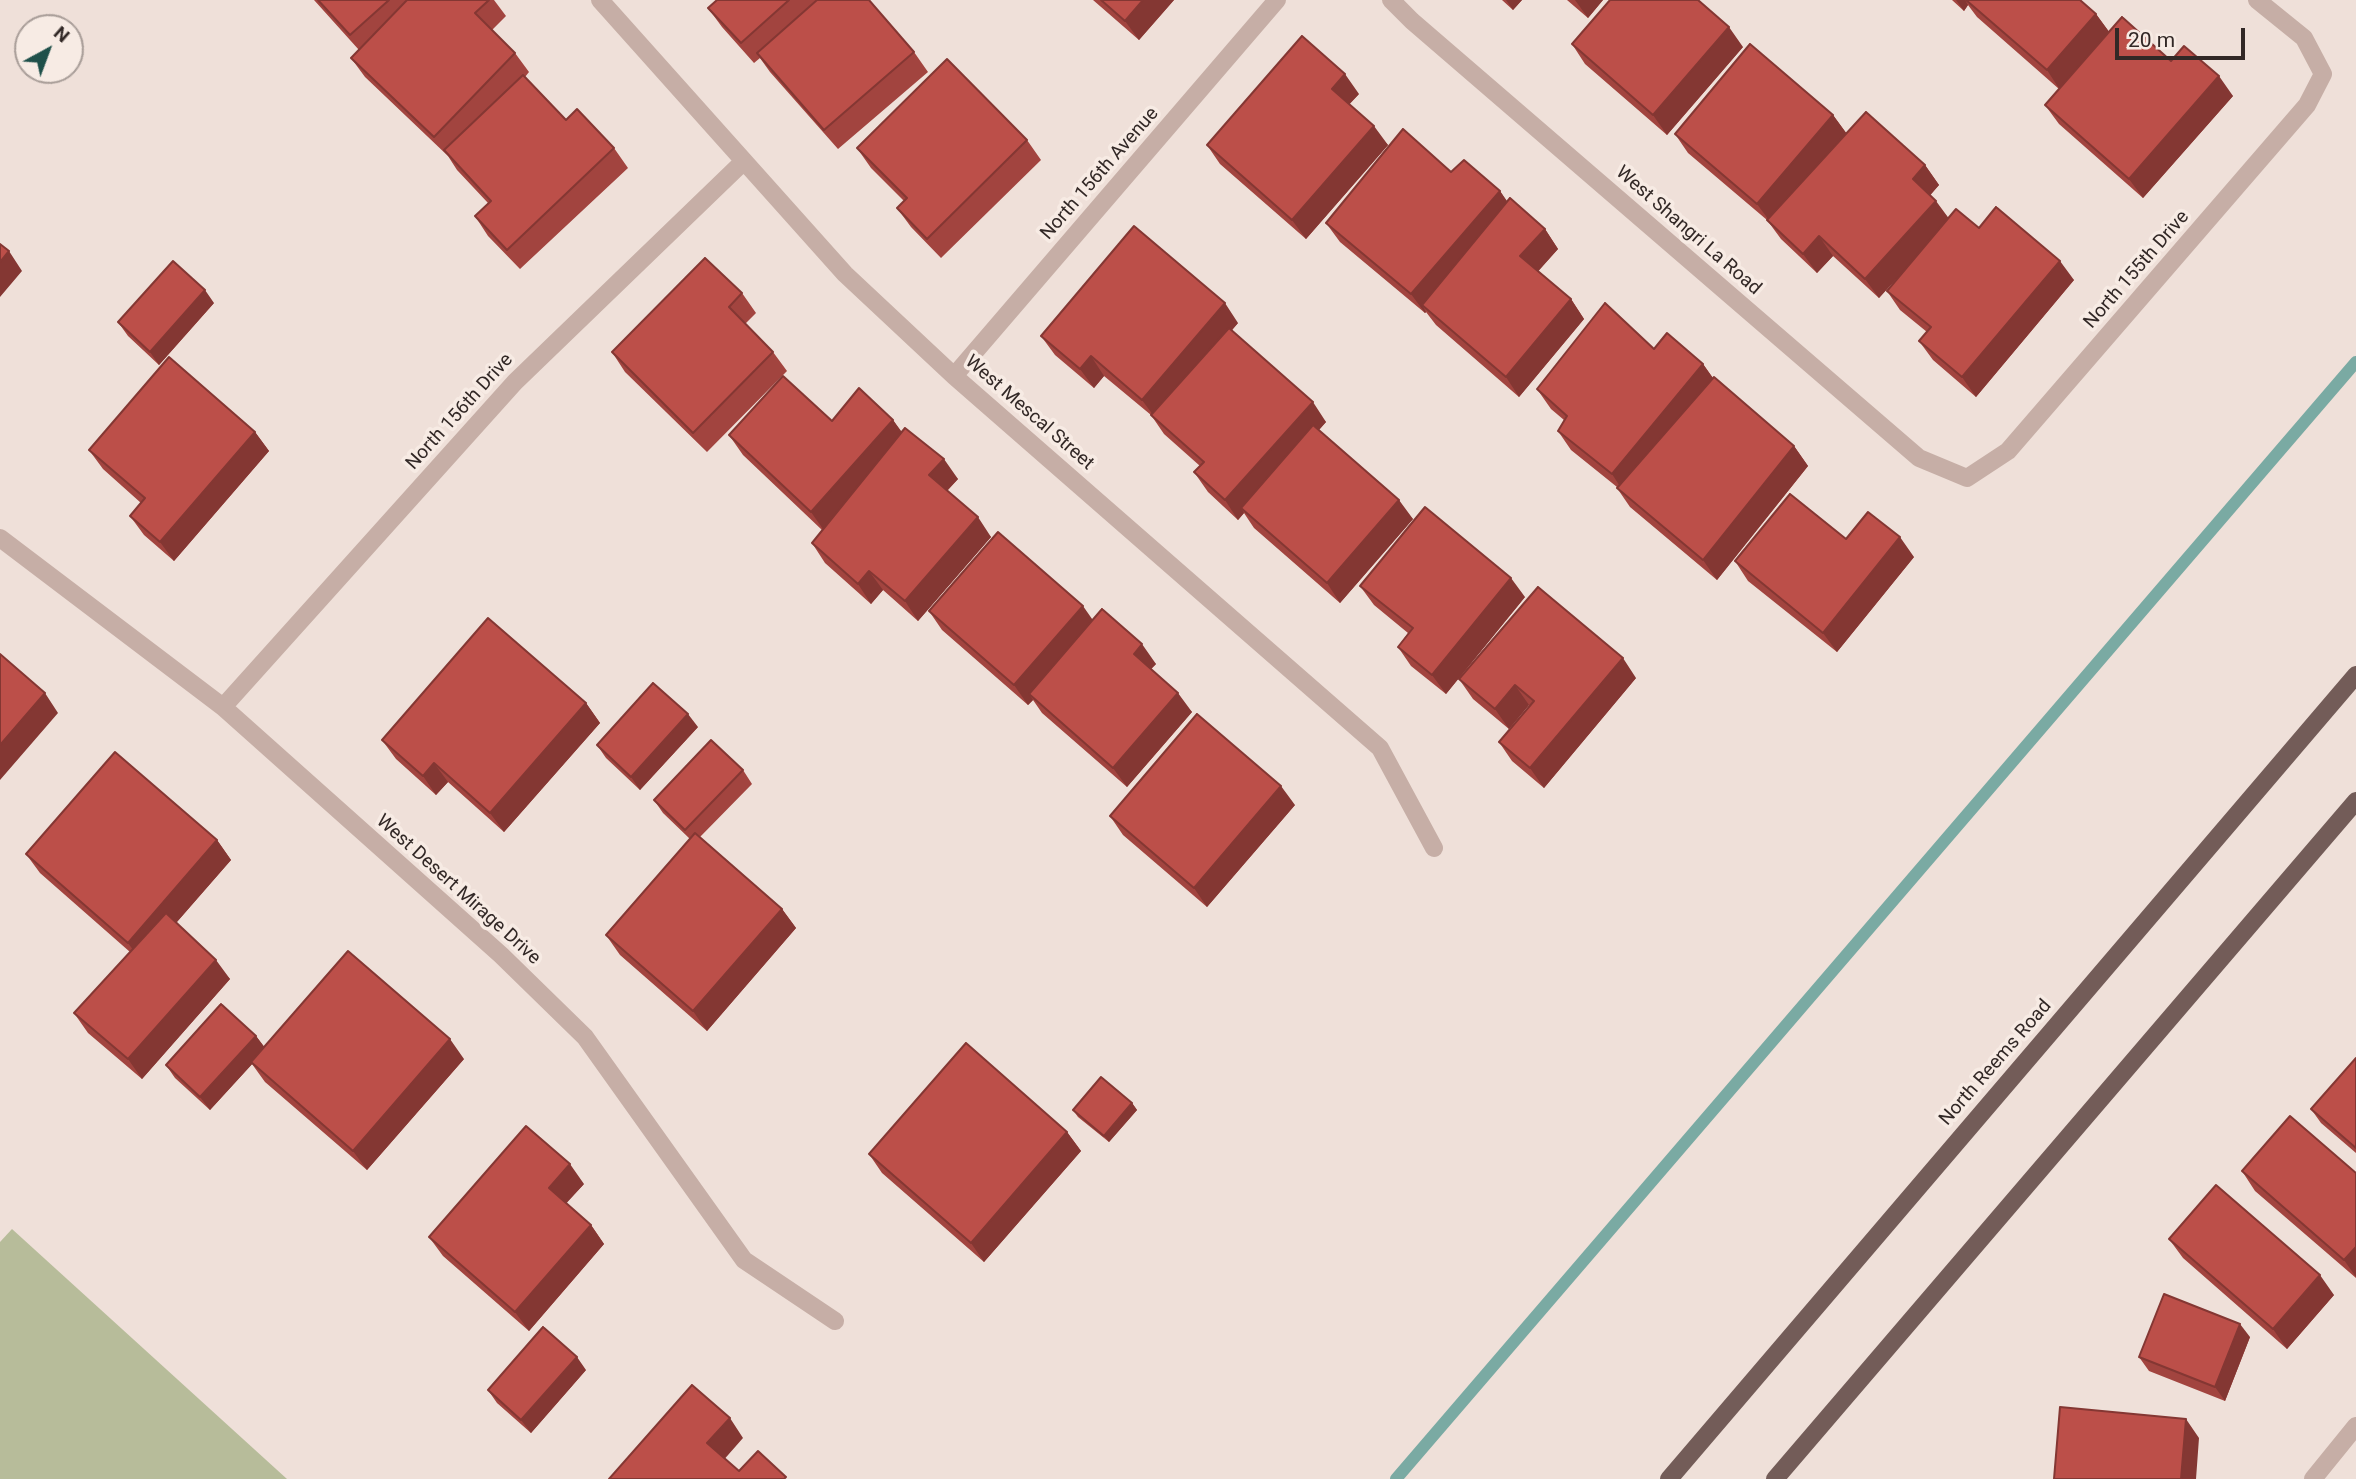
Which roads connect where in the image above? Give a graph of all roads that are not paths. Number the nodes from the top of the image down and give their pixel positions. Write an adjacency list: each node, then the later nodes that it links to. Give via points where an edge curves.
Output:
1 (600, 0): 5 (street, West Mescal Street)
2 (1277, 0): 6 (street, North 156th Avenue)
3 (1391, 0): 7 (street, West Shangri La Road, via 1919,458)
4 (2258, 0): 7 (street, North 155th Drive, via 2304,38 2323,74 2307,105 2008,452)
5 (744, 161): 6 (street, West Mescal Street, via 845,274); 10 (street, North 156th Drive, via 515,382)
6 (954, 376): 12 (street, West Mescal Street, via 1380,748)
7 (1967, 478)
8 (0, 538): 10 (street, West Desert Mirage Drive)
9 (2356, 675): 15 (main road, North Reems Road)
10 (223, 707): 13 (street, West Desert Mirage Drive, via 501,955 585,1037 744,1260)
11 (2356, 801): 16 (main road)
12 (1434, 848)
13 (835, 1321)
14 (2356, 1426): 17 (street)
15 (1669, 1479)
16 (1775, 1479)
17 (2313, 1479)

